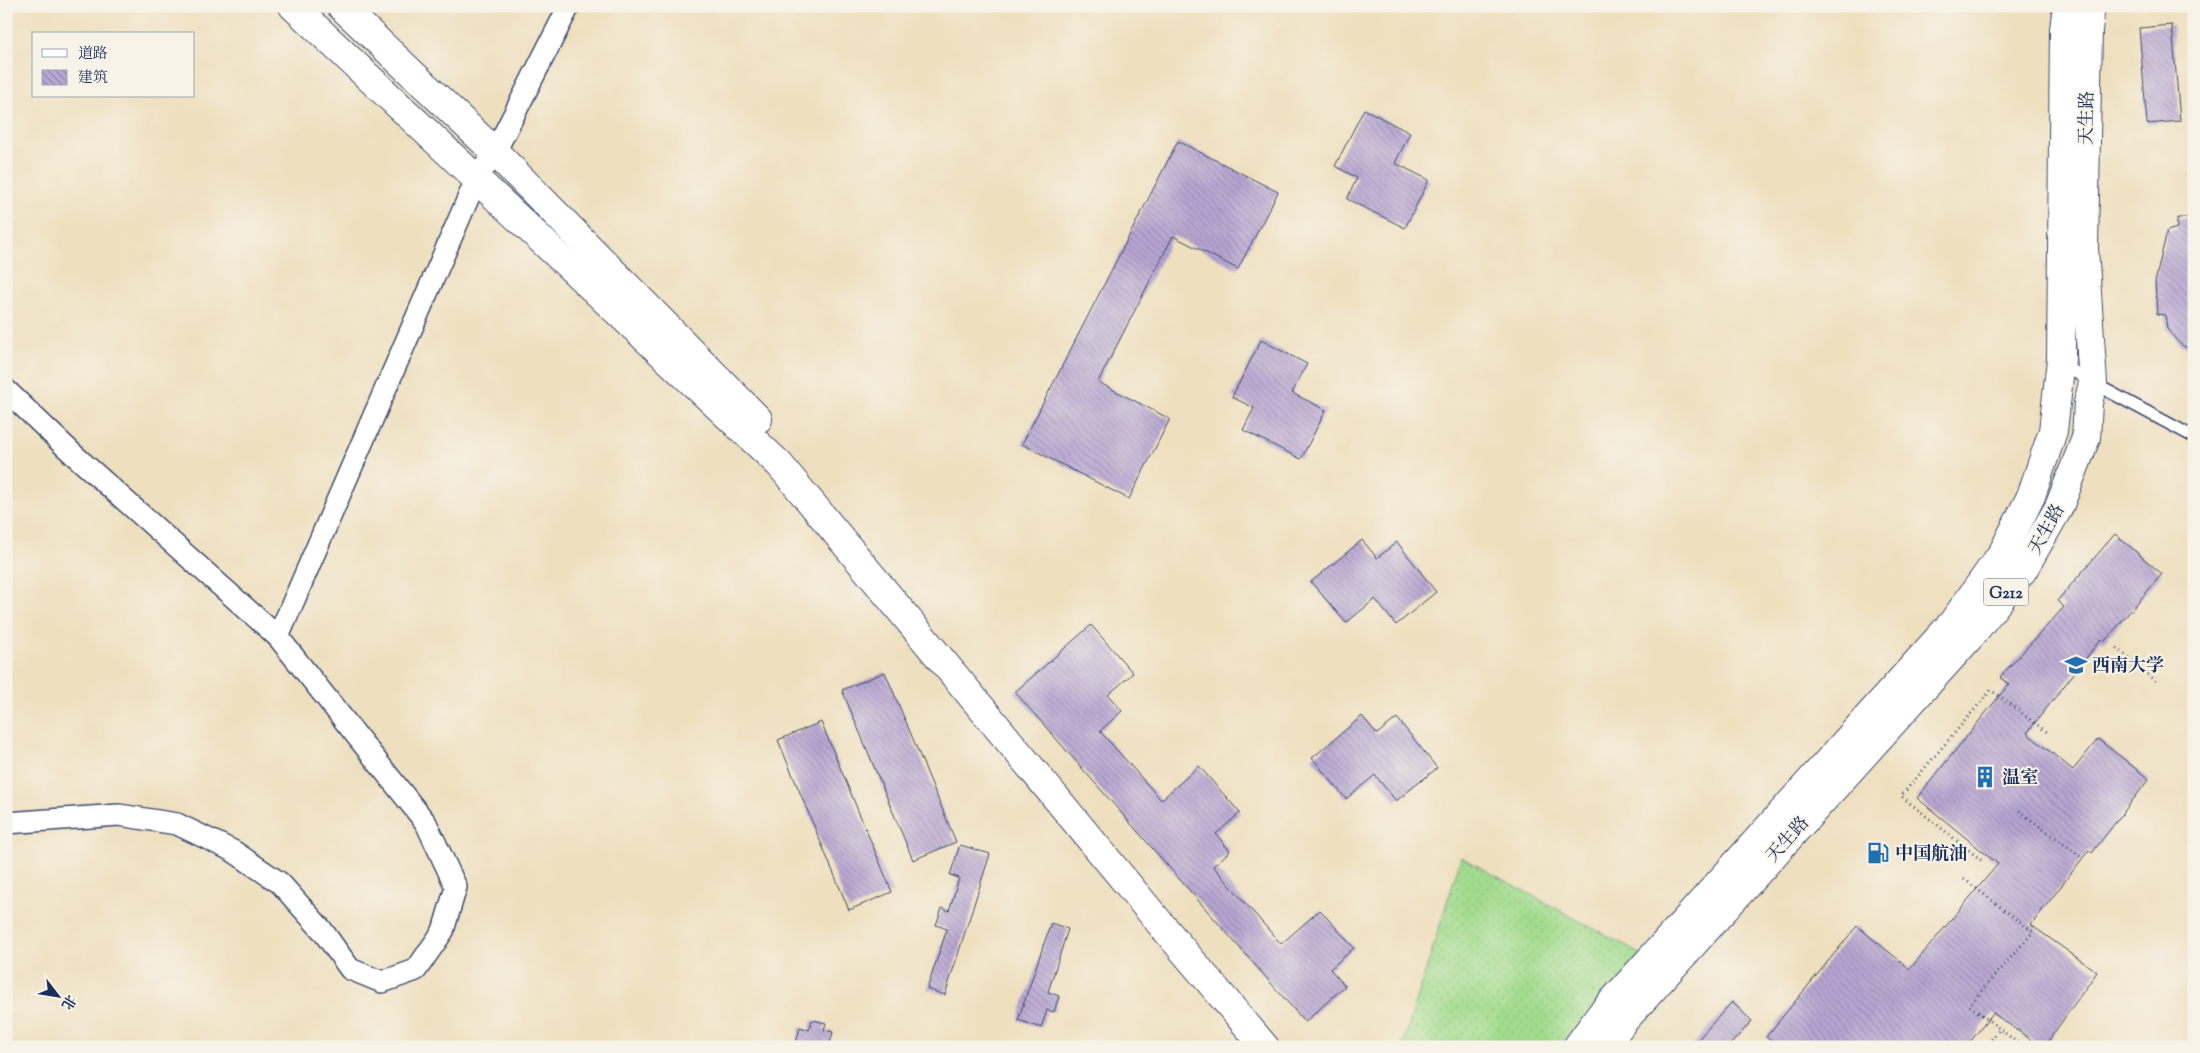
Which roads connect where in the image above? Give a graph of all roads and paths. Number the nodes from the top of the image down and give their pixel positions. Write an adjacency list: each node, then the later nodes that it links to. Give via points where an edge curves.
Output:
1 (293, 6): 7 (main road)
2 (341, 6): 6 (main road)
3 (569, 6): 6 (street)
4 (2067, 6): 8 (main road, 天生路 / G212, via 2064,29)
5 (2091, 6): 9 (main road, 天生路 / G212, via 2084,248)
6 (495, 152): 7 (street); 13 (main road, via 786,448)
7 (476, 180): 12 (street); 13 (main road, via 779,464)
8 (2061, 359): 9 (lane); 24 (main road, 天生路 / G212, via 2052,431 2031,496 2003,552 1953,622 1601,1014)
9 (2093, 383): 11 (lane); 25 (main road, 天生路 / G212, via 2086,438 2059,507 2022,570 1970,637 1622,1023)
10 (6, 390): 12 (street)
11 (2194, 437)
12 (278, 637): 18 (street, via 426,823 456,887 443,931 416,970 382,982 350,969 322,930 280,883 233,852 177,824 119,815)
13 (932, 646): 23 (main road)
14 (2117, 648): 15 (path)
15 (2156, 682)
16 (2047, 732): 20 (path, via 1991,690 1901,796)
17 (2019, 811): 19 (path)
18 (6, 823)
19 (2080, 856)
20 (1980, 860)
21 (1964, 879): 22 (path, via 2032,932 1970,1005)
22 (2000, 1029): 26 (path); 27 (path)
23 (1265, 1047)
24 (1577, 1047)
25 (1604, 1047)
26 (1985, 1047)
27 (2022, 1047)

